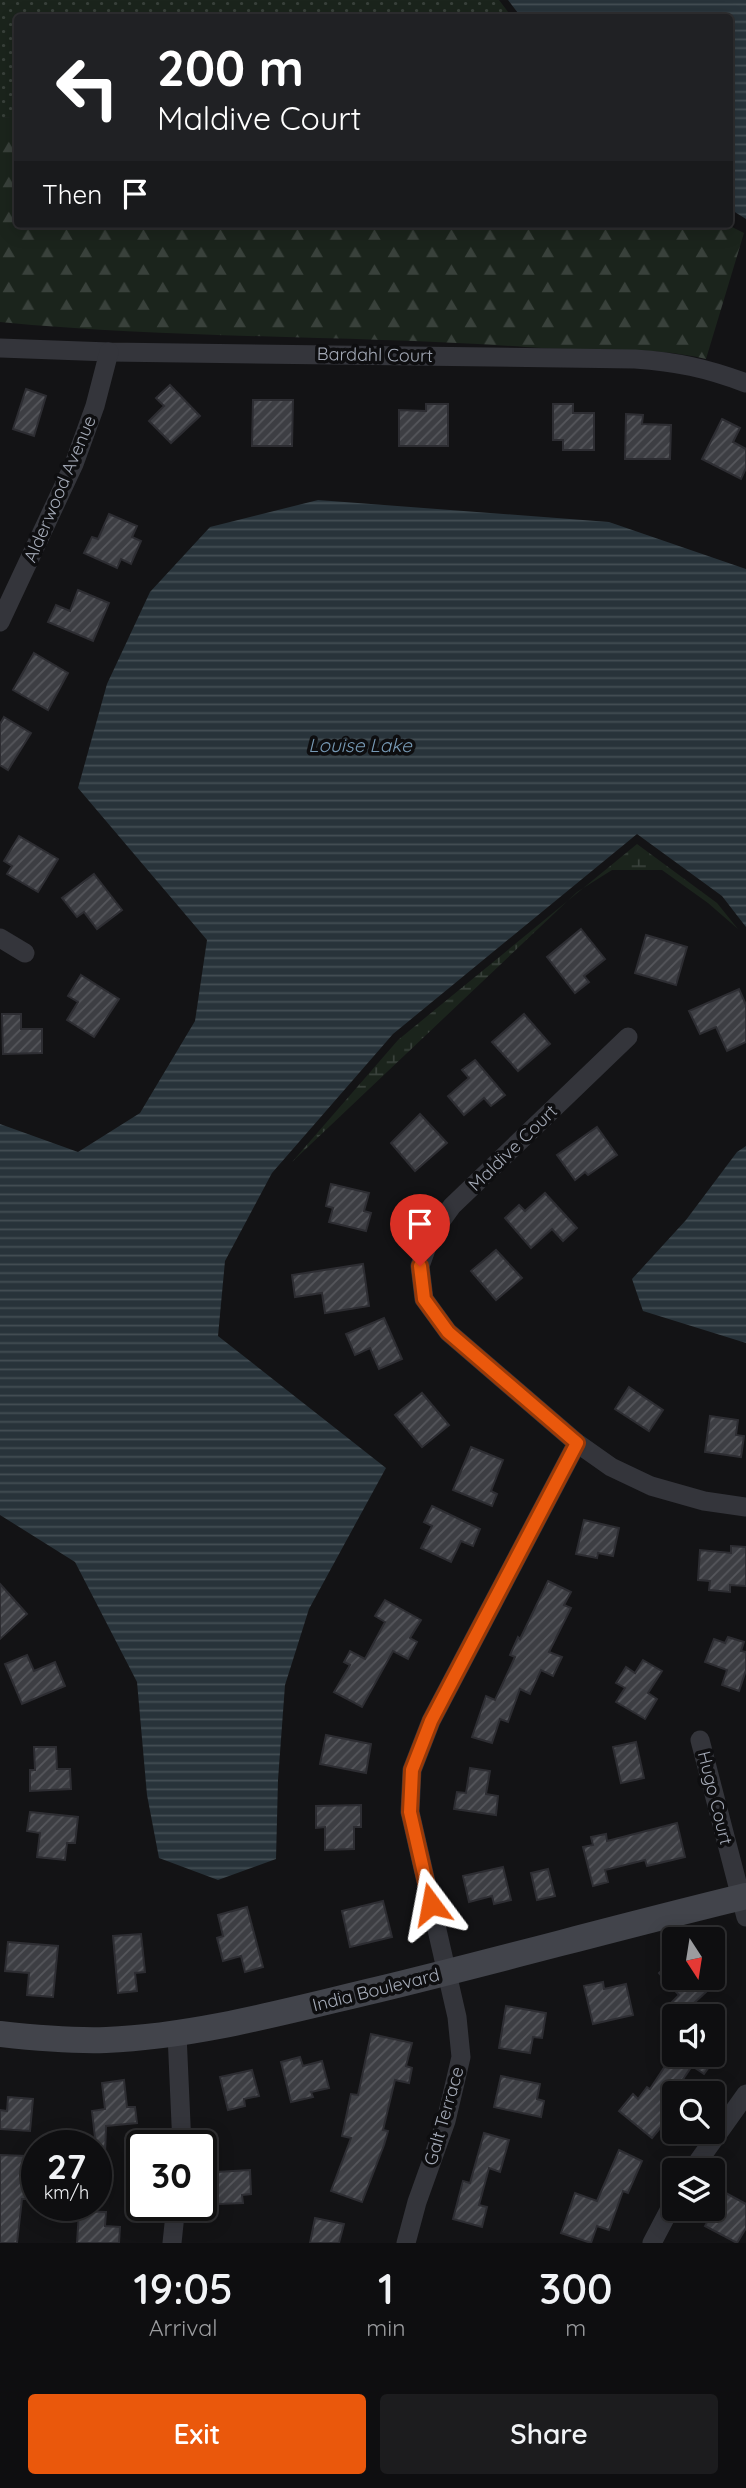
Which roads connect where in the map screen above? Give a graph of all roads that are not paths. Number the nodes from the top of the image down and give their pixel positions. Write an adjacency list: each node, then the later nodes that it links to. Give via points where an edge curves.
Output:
1 (0, 348): 2 (street, Bardahl Court)
2 (109, 352): 3 (street, Bardahl Court, via 635,359 680,363); 4 (street, Alderwood Avenue, via 96,406 74,464)
3 (746, 383)
4 (0, 622)
5 (0, 938): 6 (street)
6 (25, 953)
7 (628, 1037): 8 (street, Maldive Court, via 452,1206 431,1235 420,1266 424,1299 448,1332)
8 (577, 1443): 9 (street, Maldive Court, via 651,1486); 12 (street, Galt Terrace, via 431,1721 412,1770 410,1812)
9 (746, 1507)
10 (700, 1740): 11 (street, Hugo Court)
11 (744, 1903): 12 (street, India Boulevard)
12 (447, 1973): 14 (street, India Boulevard); 21 (street, Galt Terrace, via 461,2057 446,2121)
13 (0, 2034): 14 (street, India Boulevard, via 105,2040)
14 (177, 2034): 16 (street)
15 (746, 2094): 17 (street)
16 (181, 2130)
17 (701, 2158)
18 (174, 2221): 20 (street)
19 (664, 2221): 22 (street)
20 (172, 2243)
21 (406, 2243)
22 (652, 2243)

